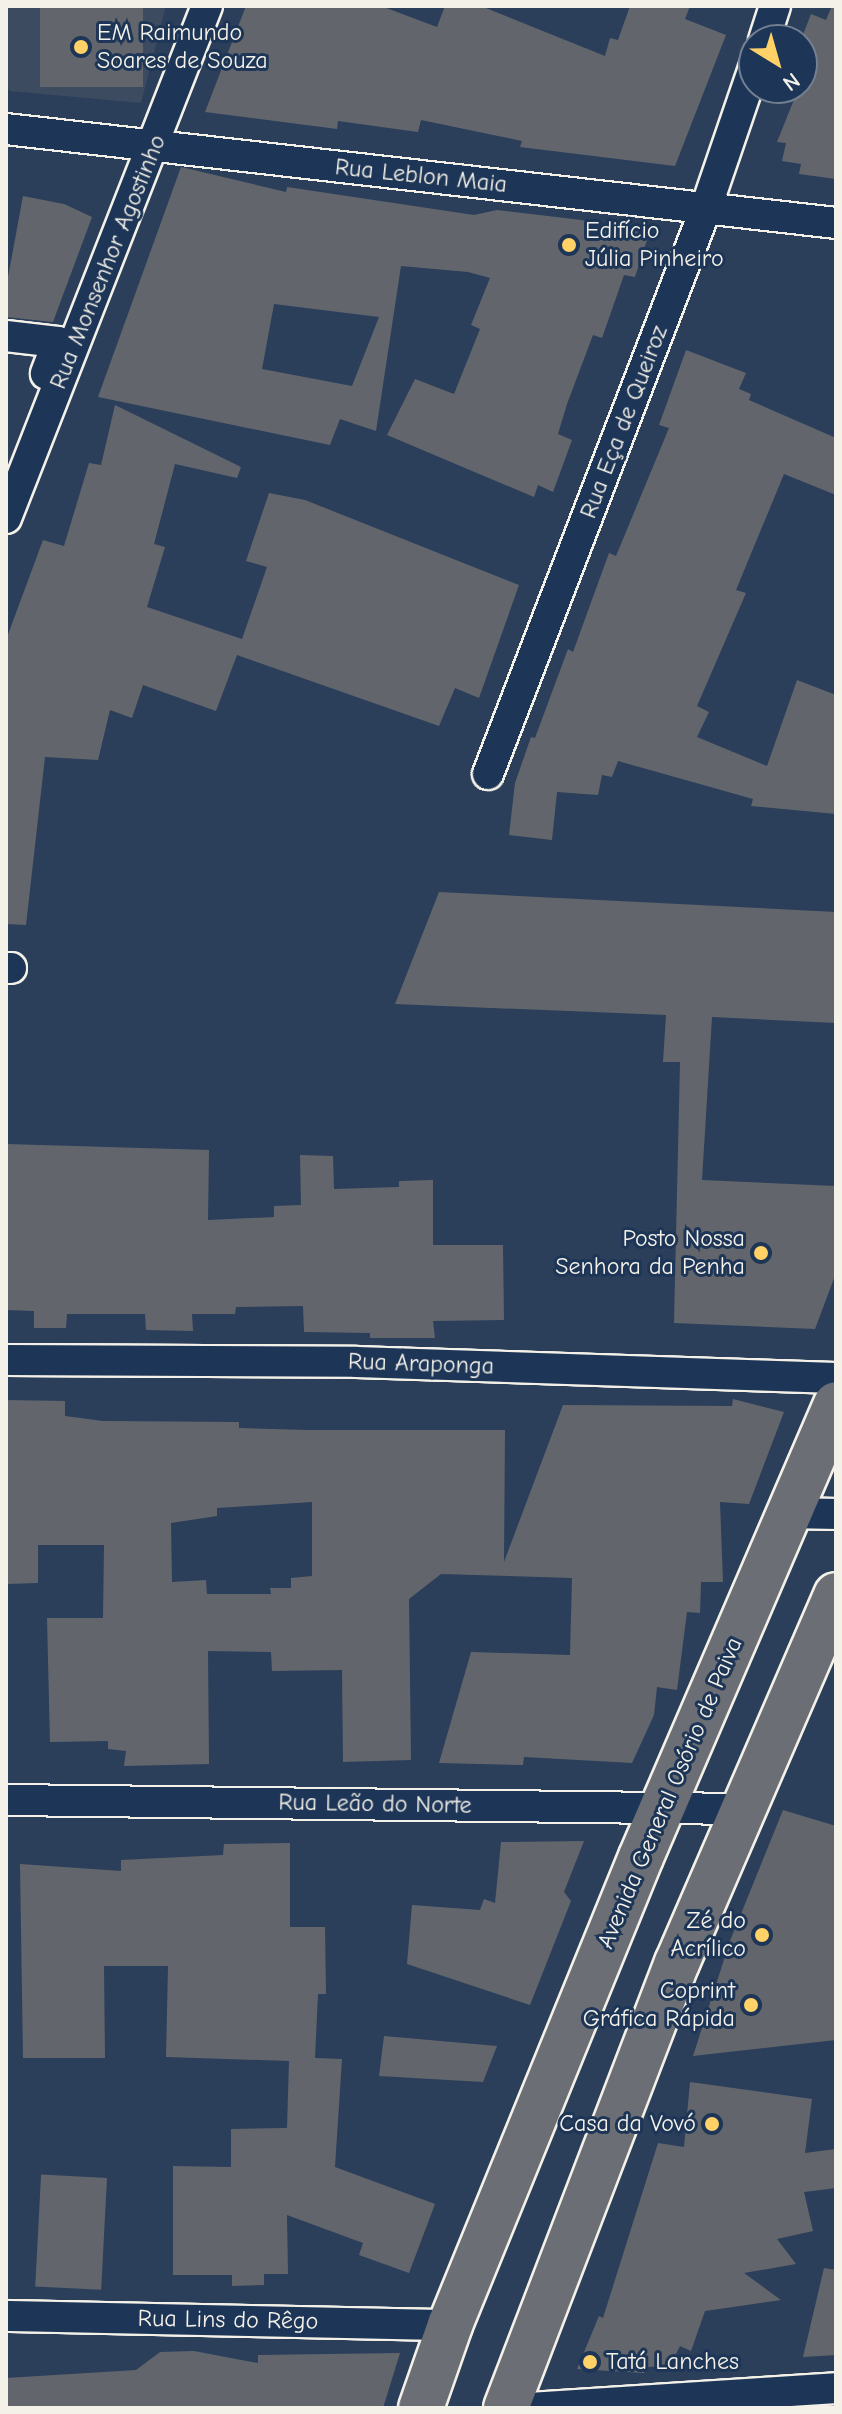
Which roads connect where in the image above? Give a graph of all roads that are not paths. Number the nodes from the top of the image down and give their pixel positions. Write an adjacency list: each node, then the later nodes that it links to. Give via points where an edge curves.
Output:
1 (207, 6): 4 (street, Rua Monsenhor Agostinho)
2 (742, 104): 5 (street, Rua Eça de Queiroz)
3 (6, 129): 4 (street, Rua Leblon Maia)
4 (154, 147): 5 (street, Rua Leblon Maia); 9 (street, Rua Monsenhor Agostinho)
5 (706, 208): 6 (street, Rua Leblon Maia); 10 (street, Rua Eça de Queiroz)
6 (836, 223)
7 (6, 336): 8 (street, via 58,342)
8 (6, 477)
9 (6, 518)
10 (488, 774)
11 (6, 1360): 12 (street, Rua Araponga, via 356,1362)
12 (836, 1378)
13 (836, 1404): 14 (main road, Avenida General Osório de Paiva)
14 (789, 1513): 15 (street); 18 (main road, Avenida General Osório de Paiva)
15 (836, 1514)
16 (836, 1595): 19 (main road)
17 (6, 1800): 18 (street, Rua Leão do Norte)
18 (662, 1808): 19 (street, Rua Leão do Norte); 21 (main road, Avenida General Osório de Paiva)
19 (743, 1809): 24 (main road, via 677,1963)
20 (6, 2316): 21 (street, Rua Lins do Rêgo)
21 (450, 2325): 23 (main road, Avenida General Osório de Paiva)
22 (836, 2388): 25 (street)
23 (421, 2408)
24 (506, 2408)
25 (529, 2408)

